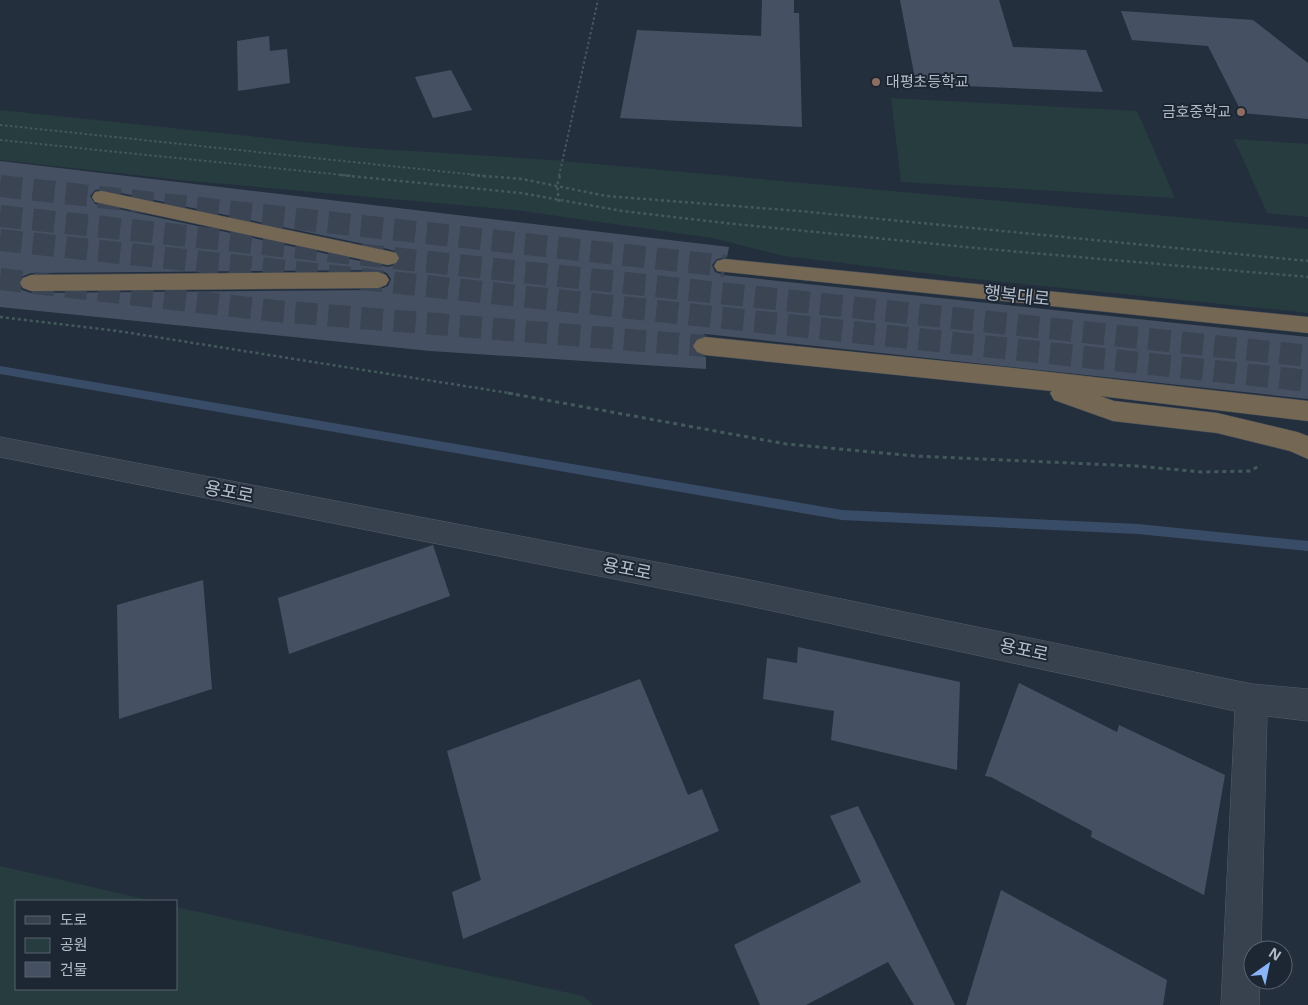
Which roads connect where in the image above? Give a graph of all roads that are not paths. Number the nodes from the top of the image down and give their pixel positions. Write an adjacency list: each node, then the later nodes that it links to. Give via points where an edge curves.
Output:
1 (102, 198): 2 (highway)
2 (388, 258)
3 (725, 266): 6 (highway, 행복대로)
4 (378, 280): 5 (highway)
5 (31, 283)
6 (1308, 325)
7 (705, 346): 8 (highway)
8 (1022, 378): 9 (highway); 10 (highway, via 1113,411 1217,423)
9 (1308, 411)
10 (1302, 445)
11 (0, 447): 12 (street, 용포로, via 745,592)
12 (1252, 698): 13 (street, 용포로); 14 (street)
13 (1308, 705)
14 (1240, 1005)

